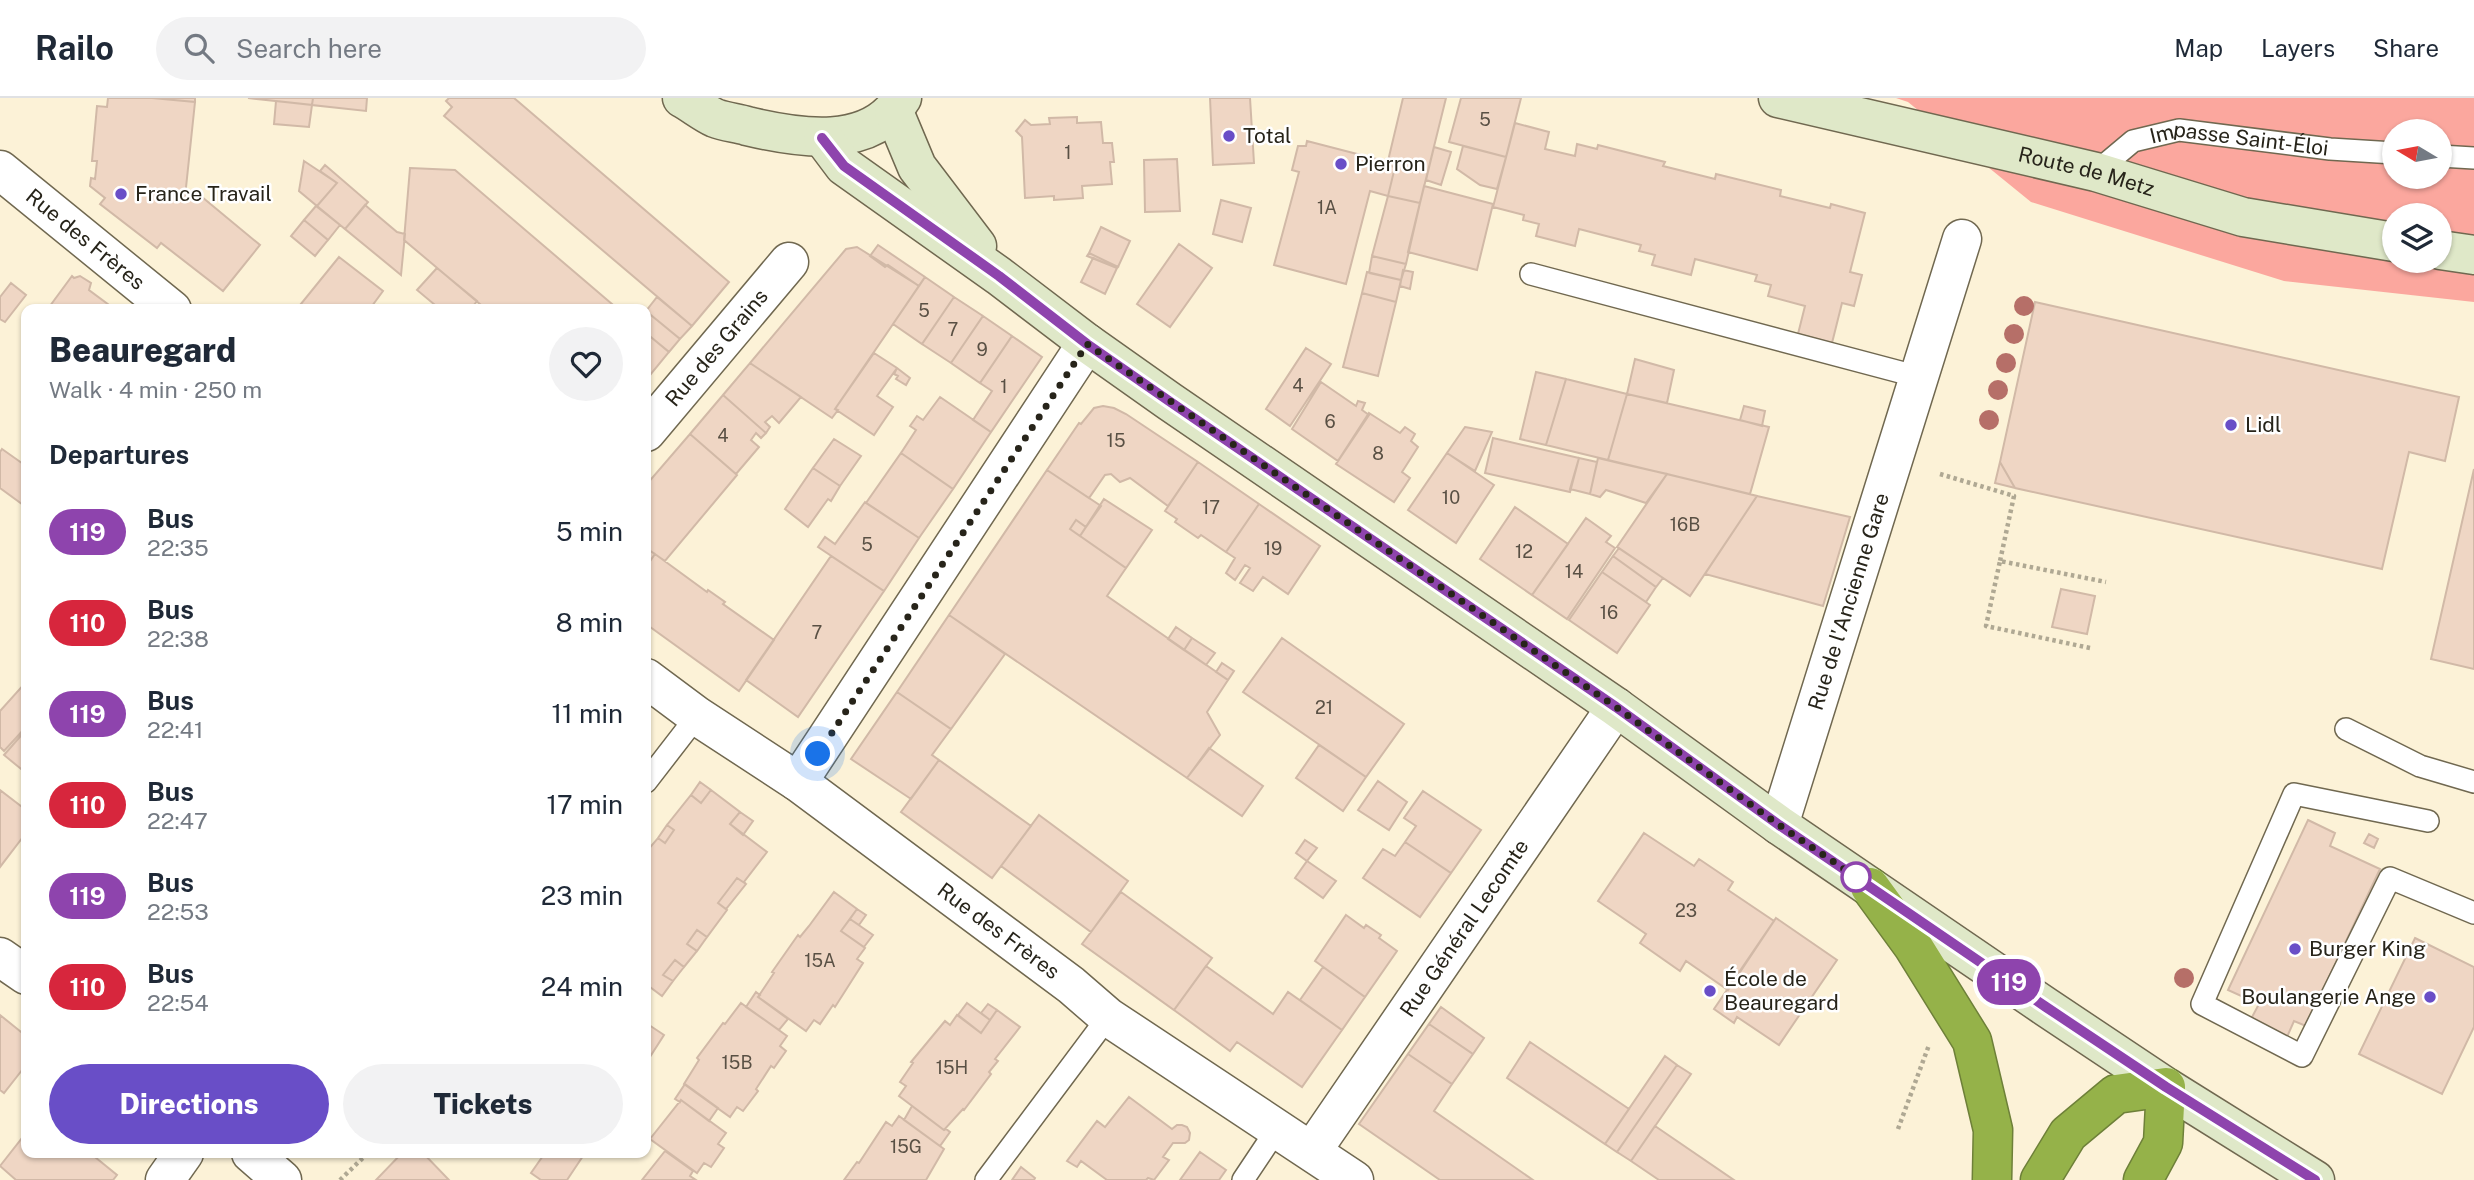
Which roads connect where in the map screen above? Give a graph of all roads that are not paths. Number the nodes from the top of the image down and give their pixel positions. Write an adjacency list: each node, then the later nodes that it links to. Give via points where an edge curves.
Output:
1 (682, 98): 4 (main road, via 714,118)
2 (1778, 98): 9 (main road, Route de Metz)
3 (898, 105): 4 (main road, via 873,127); 16 (main road, via 917,167)
4 (822, 138): 16 (main road, via 844,166)
5 (2382, 152): 9 (lane, Impasse Saint-Éloi, via 2179,130 2133,141)
6 (2452, 157): 7 (lane)
7 (2474, 158)
8 (0, 170): 17 (street, Rue des Frères)
9 (2096, 172): 11 (main road, Route de Metz, via 2243,217)
10 (1962, 239): 19 (street, Rue de l'Ancienne Gare)
11 (2382, 240)
12 (2452, 252): 13 (main road)
13 (2474, 255)
14 (789, 262): 20 (street, Rue des Grains)
15 (1531, 274): 19 (lane)
16 (999, 276): 18 (main road)
17 (165, 304)
18 (1087, 344): 22 (main road); 26 (street)
19 (1919, 377): 29 (street, Rue de l'Ancienne Gare)
20 (651, 426)
21 (651, 682): 23 (street, Rue des Frères)
22 (1616, 707): 29 (main road); 37 (street, Rue Général Lecomte)
23 (697, 716): 25 (lane); 26 (street, Rue des Frères)
24 (2346, 729): 27 (lane, via 2420,766)
25 (651, 776)
26 (799, 782): 34 (street, Rue des Frères)
27 (2474, 782)
28 (2428, 821): 31 (lane, via 2294,794 2202,1004 2302,1055 2390,878)
29 (1779, 825): 30 (main road)
30 (1870, 887): 35 (main road); 45 (highway, via 1972,1041 1993,1130)
31 (2474, 913)
32 (0, 957): 33 (street)
33 (21, 972)
34 (1108, 1017): 36 (street, Rue des Frères); 42 (lane)
35 (2166, 1087): 46 (highway, via 2116,1094 2068,1134); 47 (highway, via 2163,1143); 48 (main road)
36 (1277, 1129): 37 (street, Rue des Frères); 43 (lane)
37 (1312, 1151): 44 (street, Rue des Frères)
38 (180, 1158): 40 (street)
39 (257, 1158): 41 (street)
40 (165, 1180)
41 (282, 1180)
42 (986, 1180)
43 (1243, 1180)
44 (1354, 1180)
45 (1992, 1180)
46 (2040, 1180)
47 (2143, 1180)
48 (2315, 1180)

